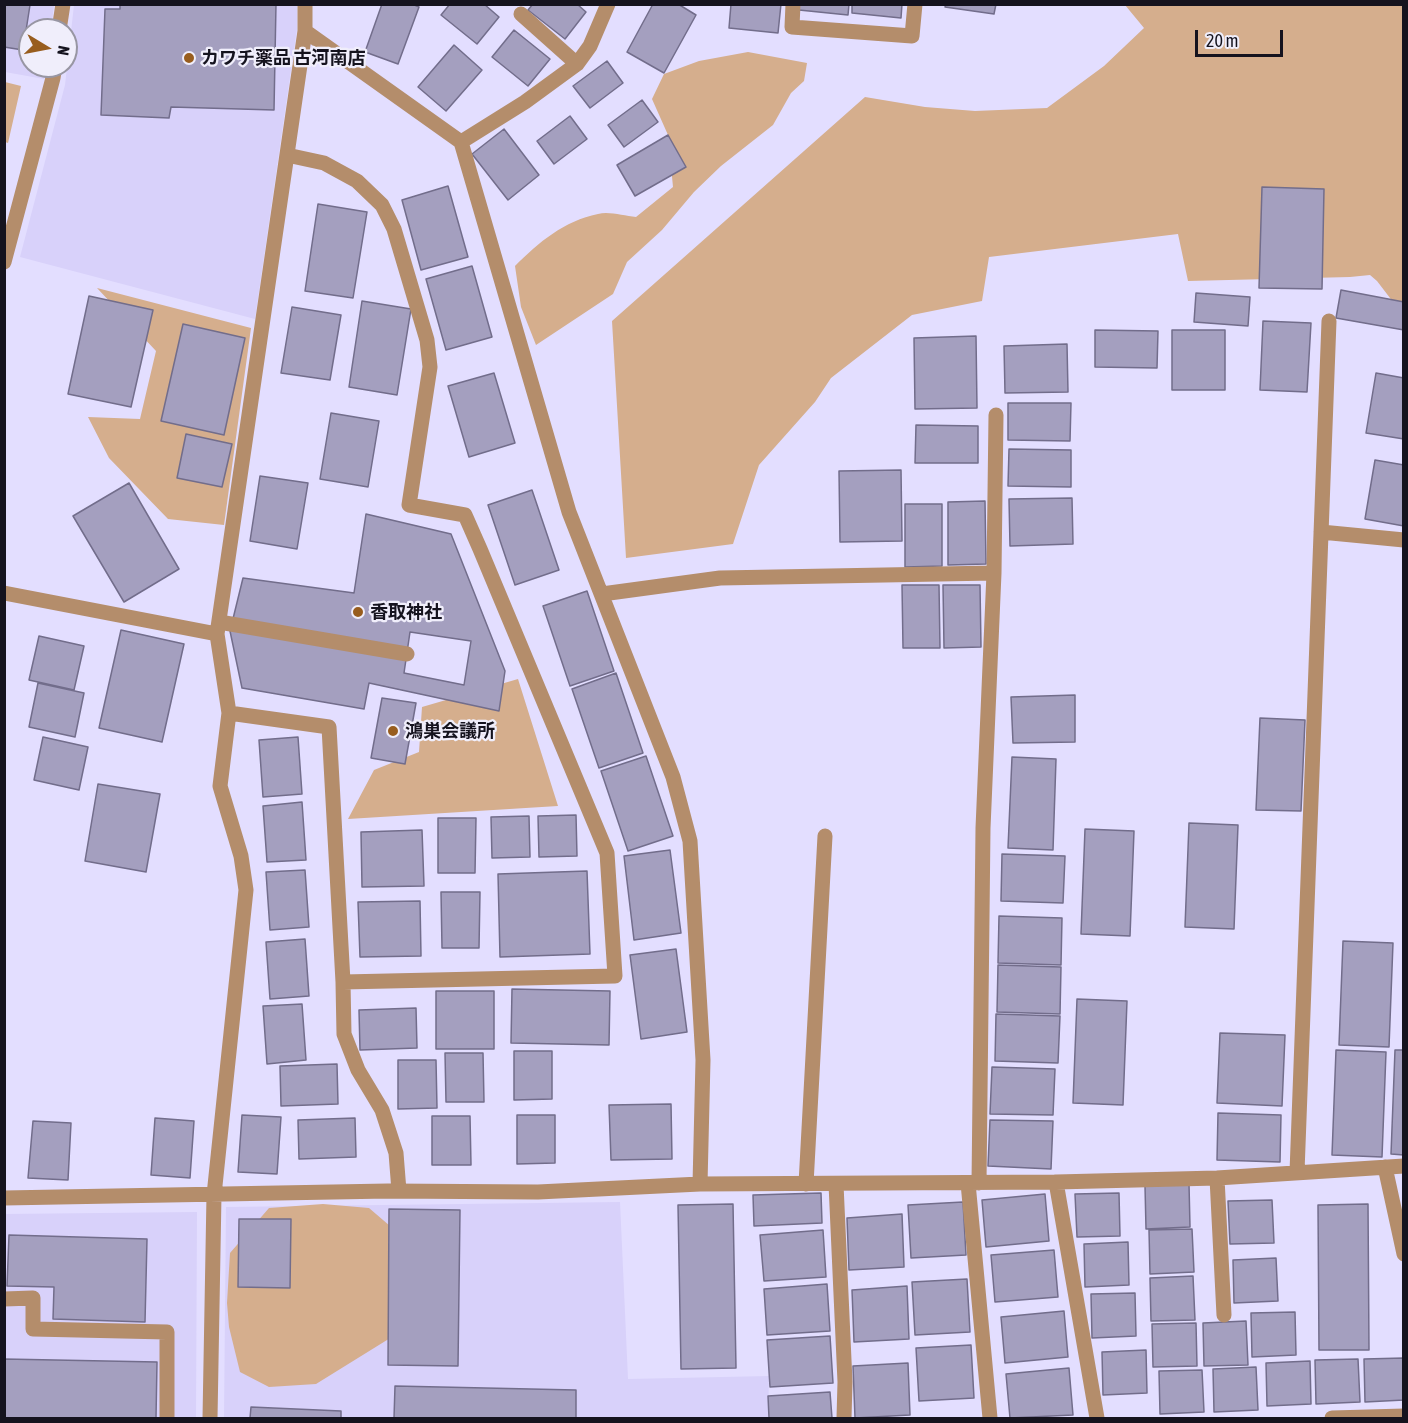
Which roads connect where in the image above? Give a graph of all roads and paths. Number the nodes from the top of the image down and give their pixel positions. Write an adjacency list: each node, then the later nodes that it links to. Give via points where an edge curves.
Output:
1 (305, 4): 6 (street)
2 (608, 4): 7 (street, via 590,46)
3 (793, 4): 4 (street, via 792,27 912,36)
4 (915, 4)
5 (521, 14): 7 (street)
6 (305, 31): 9 (street); 10 (street)
7 (577, 64): 9 (street)
8 (52, 78): 11 (street)
9 (461, 142): 18 (street, via 569,512)
10 (286, 155): 19 (street); 23 (street, via 324,163 357,181 382,205 394,229 427,340 430,367 409,505 465,515 607,853 615,976)
11 (4, 262)
12 (1329, 321): 14 (street)
13 (996, 416): 16 (street)
14 (1321, 532): 15 (street); 26 (street)
15 (1404, 540)
16 (994, 573): 18 (street, via 720,578); 29 (street)
17 (4, 593): 19 (street)
18 (602, 594): 30 (street, via 673,777 690,841 702,1060)
19 (218, 628): 20 (street); 21 (street)
20 (407, 654)
21 (229, 713): 23 (street, via 329,727); 34 (street, via 220,786 241,856 246,890)
22 (825, 836): 31 (street)
23 (343, 982): 33 (street, via 344,1034 358,1070 382,1110 396,1153)
24 (1404, 1166): 25 (street)
25 (1385, 1167): 26 (street); 36 (street)
26 (1297, 1172): 27 (street)
27 (1217, 1178): 28 (street); 38 (street)
28 (1056, 1182): 29 (street); 44 (street)
29 (973, 1183): 32 (street); 43 (street)
30 (700, 1184): 31 (street); 33 (street, via 538,1192)
31 (806, 1184): 32 (street)
32 (836, 1184): 42 (street)
33 (399, 1191): 34 (street)
34 (214, 1195): 35 (street); 41 (street)
35 (4, 1198)
36 (1404, 1254)
37 (4, 1299): 40 (street, via 33,1298 33,1329 167,1332)
38 (1224, 1315)
39 (1404, 1416): 45 (street)
40 (167, 1419)
41 (210, 1419)
42 (844, 1419)
43 (990, 1419)
44 (1097, 1419)
45 (1332, 1419)

